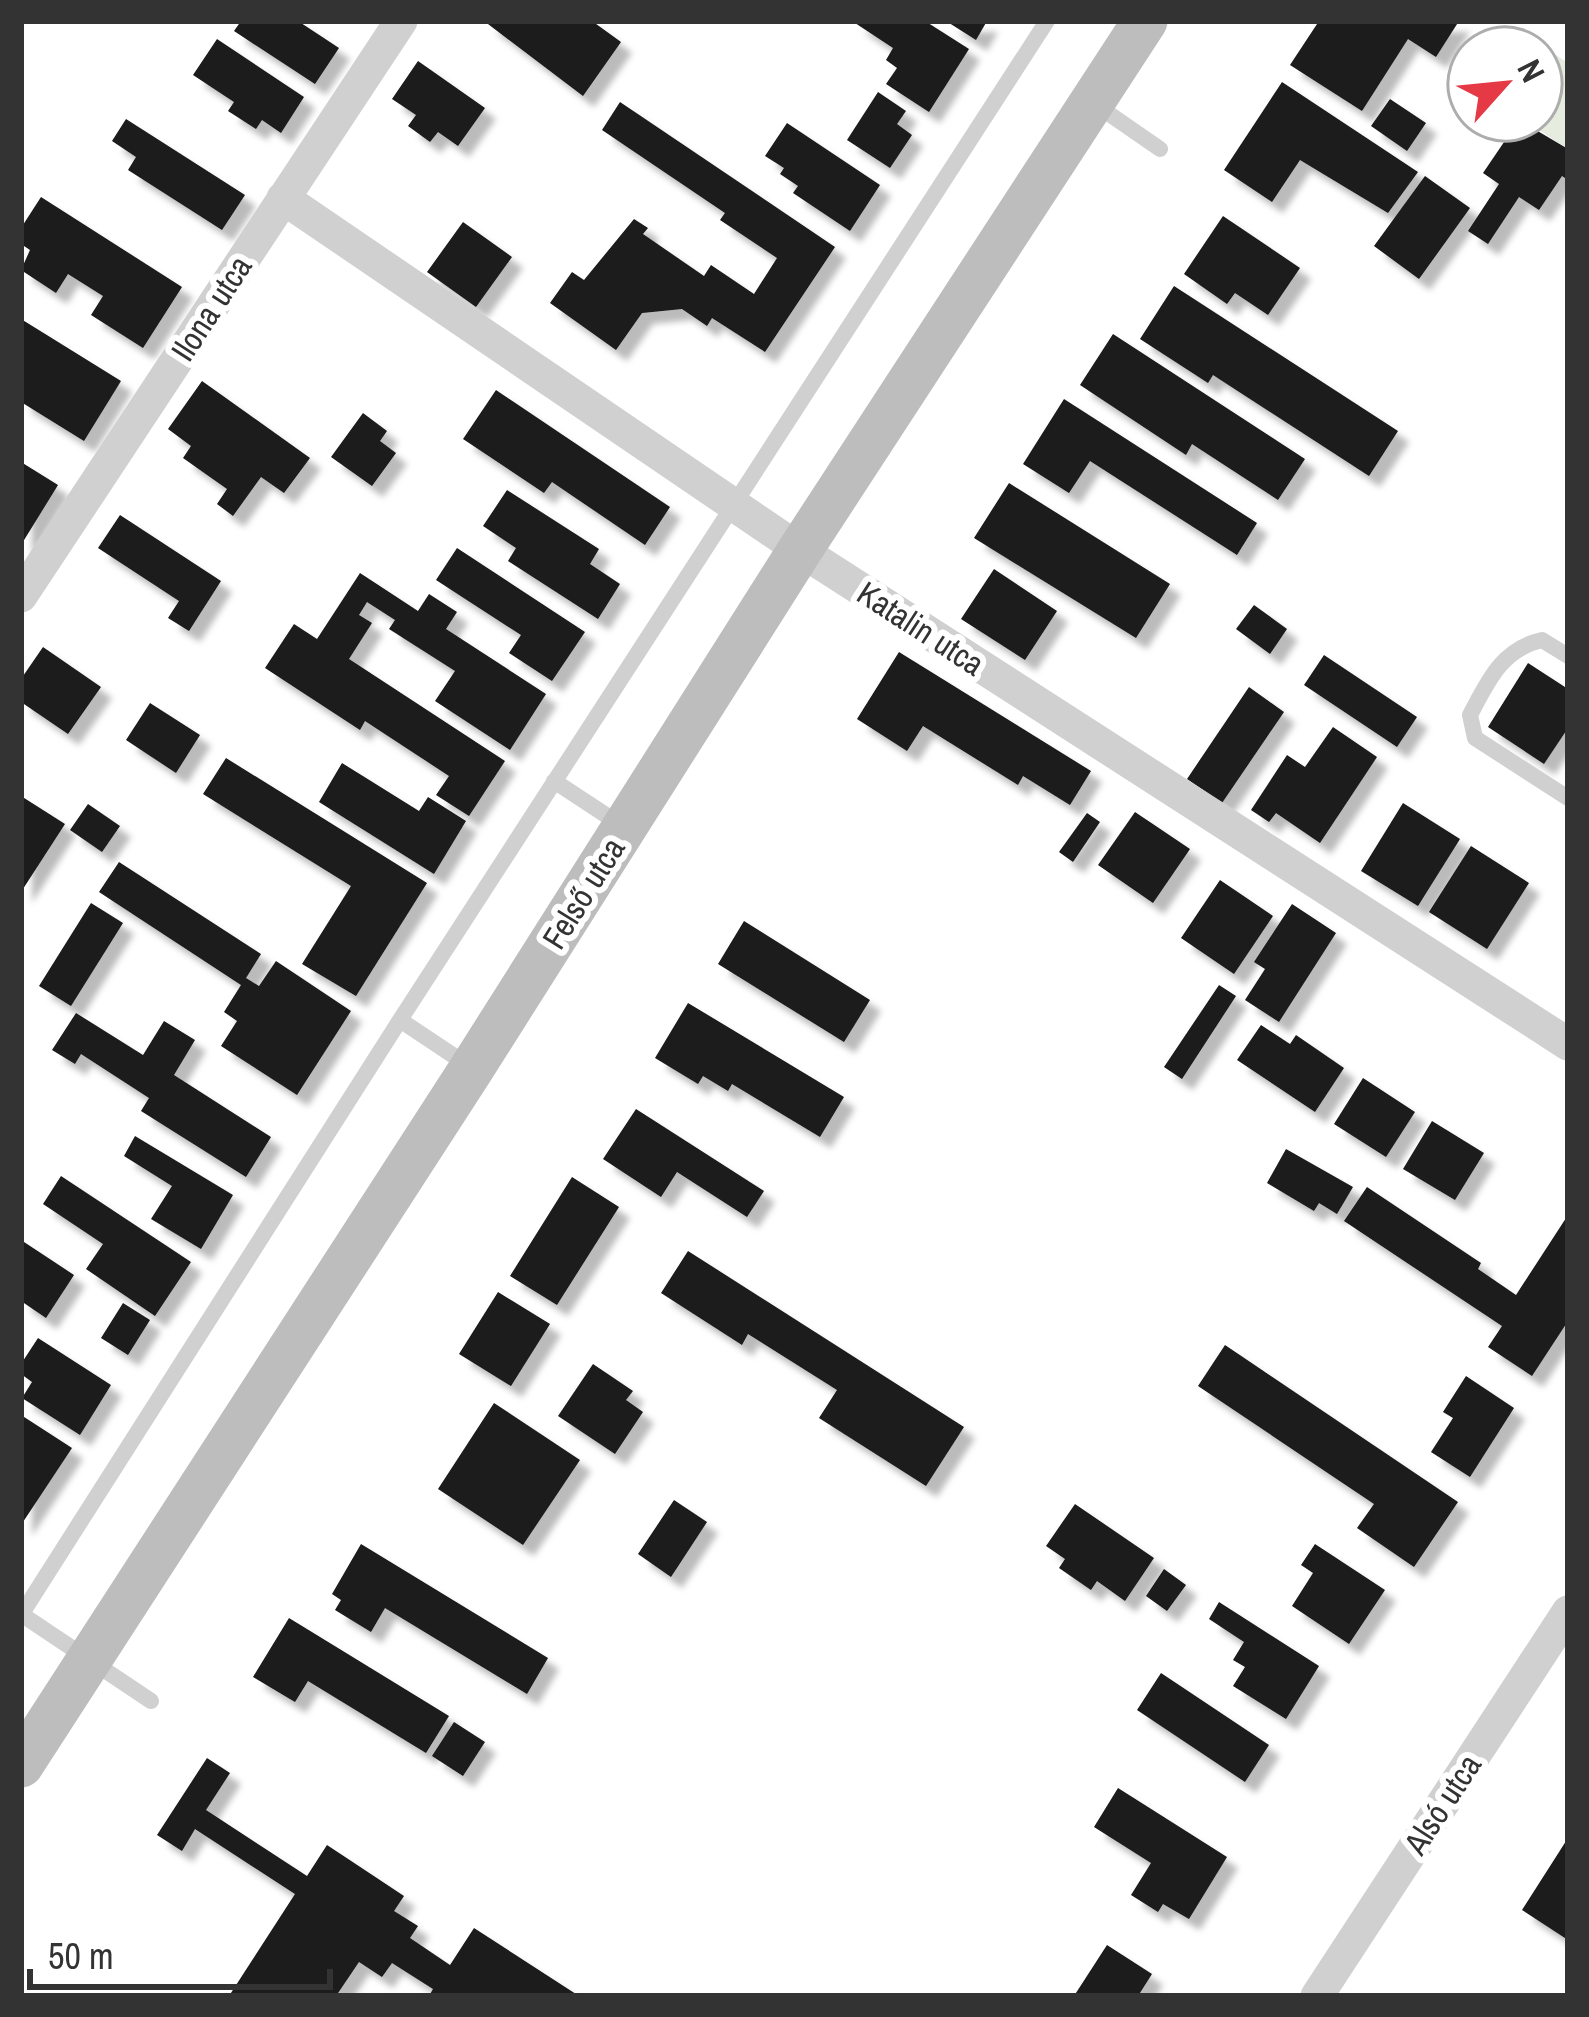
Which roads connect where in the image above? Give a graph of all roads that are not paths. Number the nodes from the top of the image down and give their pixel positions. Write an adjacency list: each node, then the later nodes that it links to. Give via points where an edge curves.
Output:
1 (401, 21): 6 (street, Ilona utca)
2 (1047, 21): 7 (lane)
3 (1145, 21): 4 (street, Felső utca)
4 (1091, 102): 5 (lane); 8 (street, Felső utca)
5 (1160, 149)
6 (283, 198): 7 (street, Katalin utca); 9 (street, Ilona utca)
7 (735, 506): 8 (street, Katalin utca); 11 (lane)
8 (800, 550): 13 (street, Felső utca); 15 (street, Katalin utca)
9 (21, 596)
10 (1568, 656): 12 (lane, via 1542,640 1518,645 1470,715 1475,738)
11 (554, 781): 13 (lane); 14 (lane)
12 (1568, 798)
13 (624, 827): 16 (street, Felső utca)
14 (400, 1020): 16 (lane); 18 (lane)
15 (1568, 1044)
16 (472, 1068): 19 (street, Felső utca)
17 (1568, 1612): 22 (street, Alsó utca)
18 (21, 1614): 19 (lane)
19 (88, 1658): 20 (lane); 21 (street, Felső utca)
20 (151, 1701)
21 (21, 1765)
22 (1317, 1996)

